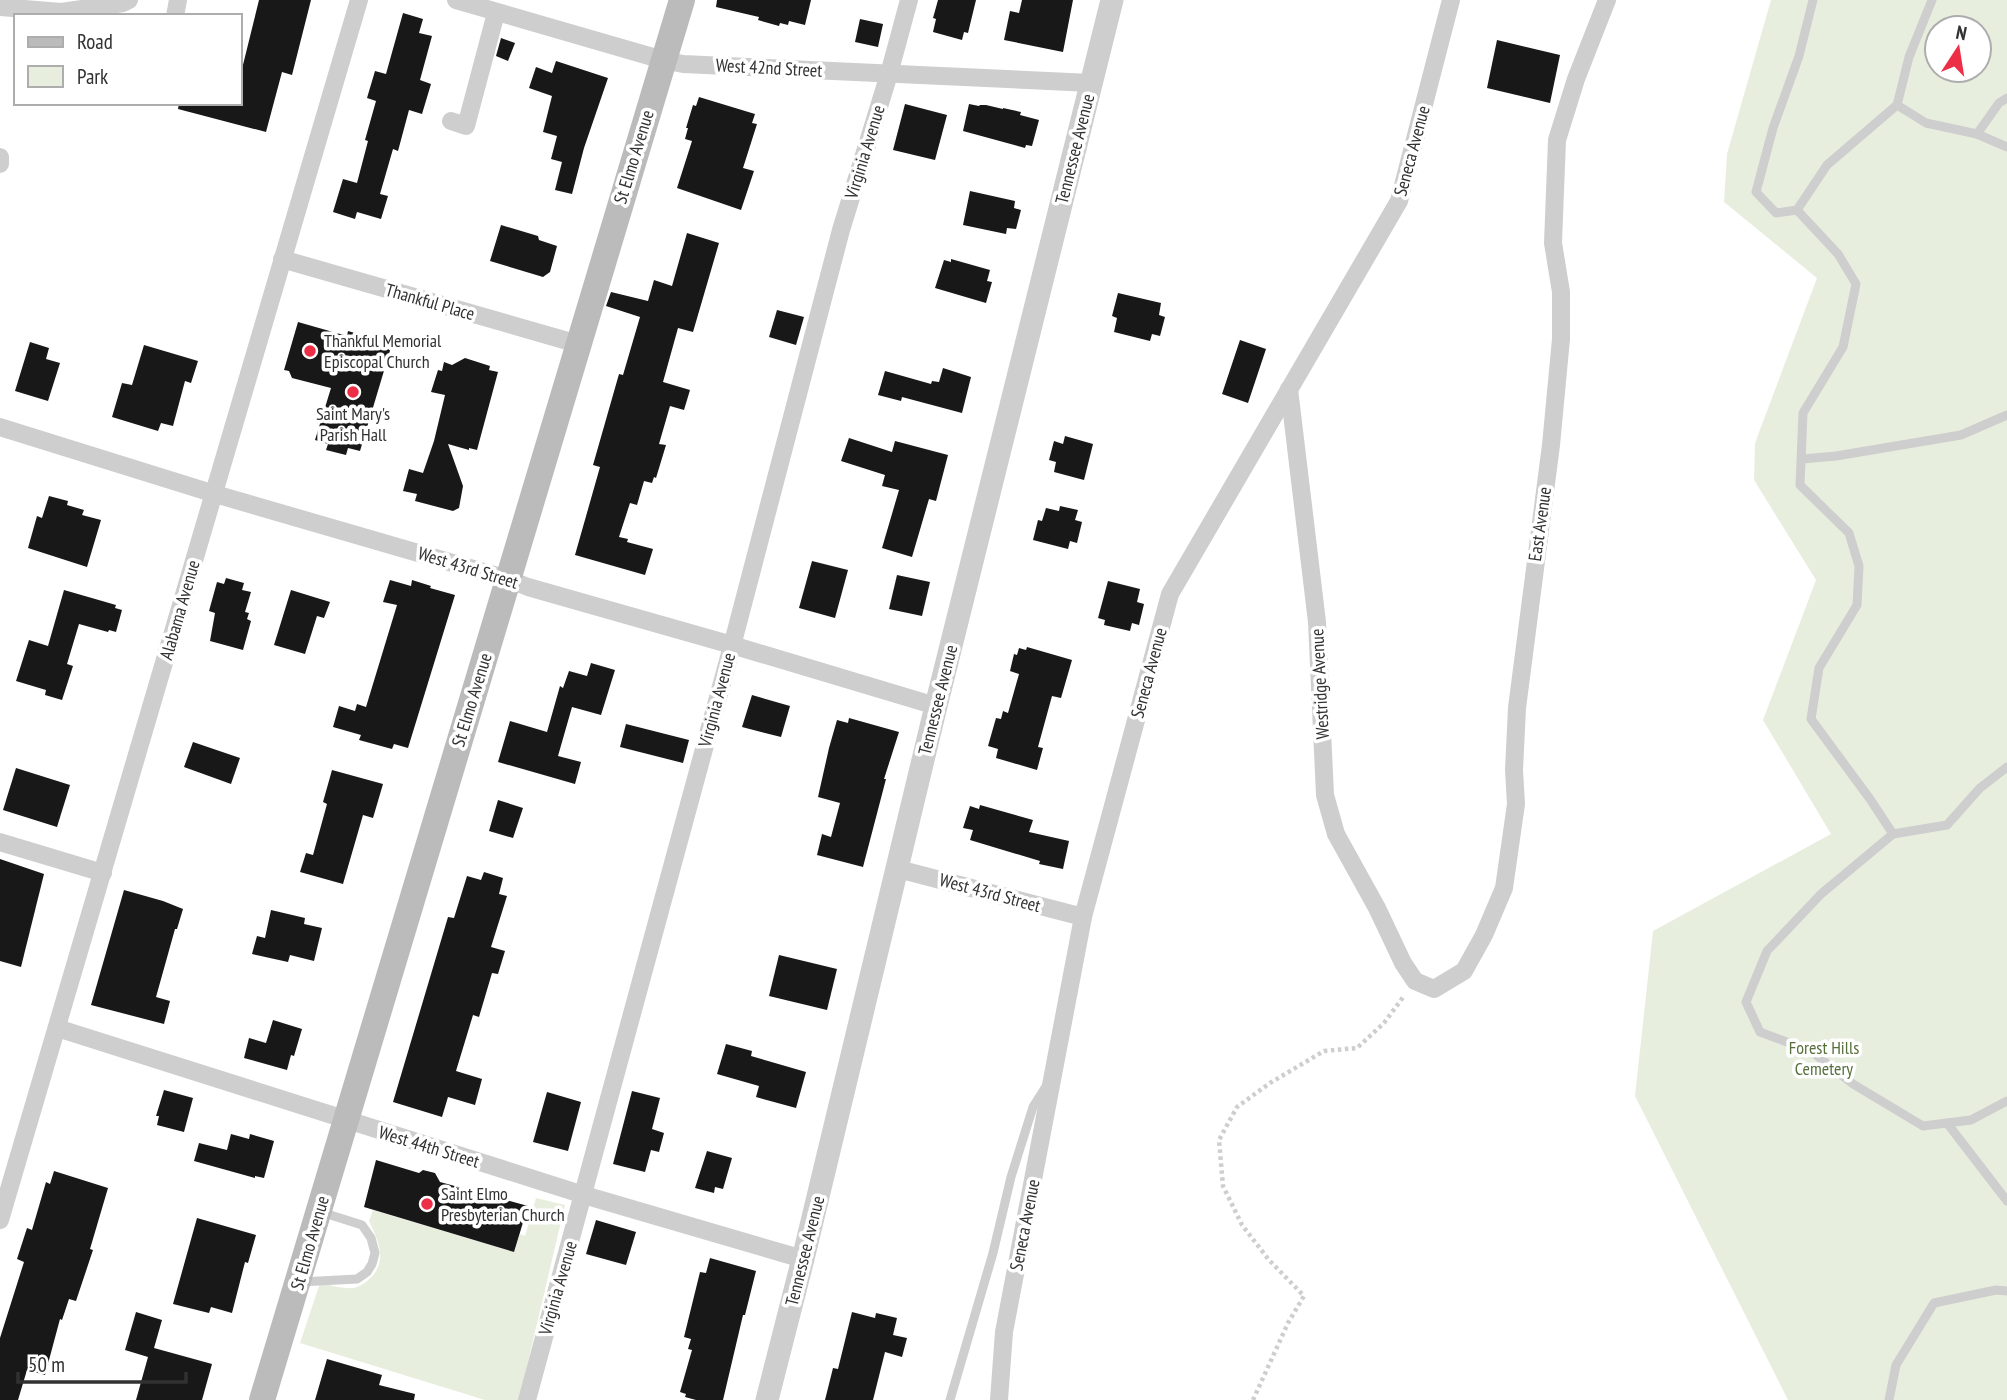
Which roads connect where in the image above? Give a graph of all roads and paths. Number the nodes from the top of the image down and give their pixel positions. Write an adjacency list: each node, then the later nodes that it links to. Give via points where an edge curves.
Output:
1 (130, 0): 11 (street, via 61,12)
2 (359, 0): 24 (street, Alabama Avenue)
3 (456, 0): 12 (street, West 42nd Street)
4 (682, 0): 13 (main road, St Elmo Avenue)
5 (909, 0): 14 (street, Virginia Avenue)
6 (1112, 0): 15 (street, Tennessee Avenue)
7 (1451, 0): 26 (street, Seneca Avenue, via 1399,201)
8 (1607, 0): 40 (street, East Avenue, via 1557,139 1553,243 1561,292 1561,339 1517,708 1516,804 1503,888 1464,971 1434,989)
9 (1813, 0): 23 (lane, via 1756,192 1776,213)
10 (1932, 0): 17 (lane)
11 (0, 7)
12 (496, 13): 13 (street, West 42nd Street); 18 (street, via 466,126)
13 (663, 60): 14 (street, West 42nd Street); 25 (main road, St Elmo Avenue)
14 (889, 74): 15 (street, West 42nd Street); 32 (street, Virginia Avenue, via 841,230)
15 (1091, 83): 33 (street, Tennessee Avenue)
16 (2007, 98): 19 (lane)
17 (1896, 105): 19 (lane, via 1926,123); 23 (lane, via 1827,165)
18 (451, 121)
19 (1977, 134): 20 (lane)
20 (2007, 147)
21 (0, 158): 22 (street)
22 (0, 164)
23 (1797, 210): 29 (lane, via 1838,254 1856,284 1843,347 1803,413)
24 (282, 259): 25 (street, Thankful Place); 30 (street, Alabama Avenue)
25 (578, 344): 31 (main road, St Elmo Avenue)
26 (1289, 389): 39 (street, Seneca Avenue, via 1170,594); 40 (street, Westridge Avenue, via 1317,622 1325,796 1336,834)
27 (2007, 415): 29 (lane, via 1961,436)
28 (0, 427): 30 (street, West 43rd Street)
29 (1802, 459): 35 (lane, via 1800,485 1849,533 1859,566 1857,605 1819,668 1811,719)
30 (215, 494): 31 (street, West 43rd Street); 38 (street, Alabama Avenue)
31 (508, 579): 32 (street, West 43rd Street); 44 (main road, St Elmo Avenue)
32 (732, 645): 33 (street, West 43rd Street); 46 (street, Virginia Avenue)
33 (936, 706): 37 (street, Tennessee Avenue)
34 (2007, 767): 35 (lane, via 1980,788 1947,825)
35 (1893, 834): 45 (lane, via 1821,894 1767,951 1746,1002 1760,1032 1811,1051 1853,1084 1923,1126)
36 (0, 842): 38 (street)
37 (898, 869): 39 (street, West 43rd Street); 50 (street, Tennessee Avenue)
38 (103, 873): 41 (street, Alabama Avenue)
39 (1083, 917): 42 (street, Seneca Avenue)
40 (1415, 981): 58 (path, via 1384,1023 1357,1048 1324,1051 1270,1083 1237,1107 1219,1140 1223,1185 1242,1225 1304,1296)
41 (57, 1028): 44 (street, West 44th Street); 49 (street, Alabama Avenue)
42 (1053, 1074): 56 (lane, via 1033,1107); 57 (street, Seneca Avenue, via 1004,1332)
43 (2007, 1101): 45 (lane, via 1971,1120)
44 (348, 1119): 46 (street, West 44th Street); 48 (main road, St Elmo Avenue)
45 (1947, 1123): 47 (lane)
46 (584, 1195): 50 (street, West 44th Street); 54 (street, Virginia Avenue)
47 (2007, 1201)
48 (319, 1211): 51 (main road, St Elmo Avenue); 51 (lane, via 362,1225 375,1253 372,1264 357,1279)
49 (0, 1220)
50 (803, 1259): 55 (street, Tennessee Avenue)
51 (299, 1282): 53 (main road, St Elmo Avenue)
52 (2007, 1291): 59 (lane, via 1934,1303 1896,1364)
53 (262, 1400)
54 (527, 1400)
55 (767, 1400)
56 (950, 1400)
57 (999, 1400)
58 (1253, 1400)
59 (1889, 1400)

